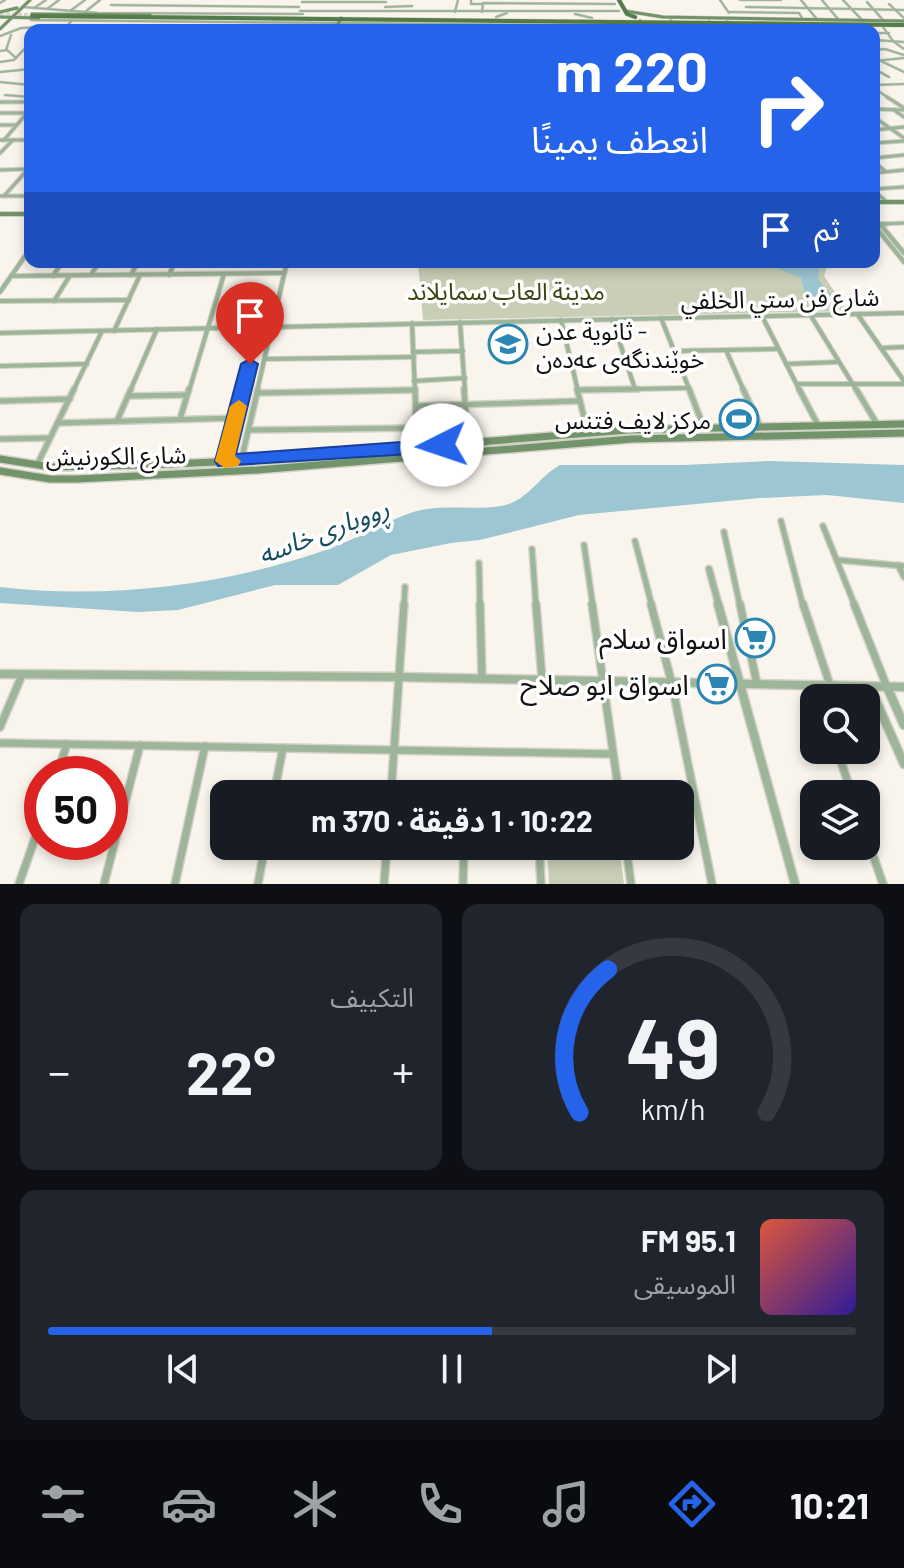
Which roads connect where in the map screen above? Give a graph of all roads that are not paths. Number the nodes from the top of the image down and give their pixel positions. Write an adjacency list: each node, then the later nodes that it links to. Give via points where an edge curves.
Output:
1 (5, 0): 30 (street)
2 (28, 0): 65 (main road)
3 (46, 0): 62 (street)
4 (59, 0): 51 (street)
5 (77, 0): 6 (street)
6 (85, 0): 46 (street)
7 (100, 0): 52 (street)
8 (165, 0): 35 (street)
9 (213, 0): 36 (street)
10 (259, 0): 37 (street)
11 (414, 0): 38 (street)
12 (458, 0): 53 (street)
13 (471, 0): 31 (street)
14 (720, 0): 69 (street)
15 (740, 0): 16 (street); 39 (street)
16 (762, 0): 25 (street)
17 (801, 0): 40 (street)
18 (822, 0): 41 (street)
19 (843, 0): 42 (street)
20 (303, 1): 21 (street); 47 (street)
21 (322, 1): 22 (street)
22 (349, 1): 23 (street); 49 (street)
23 (375, 1): 34 (street)
24 (616, 1): 28 (street); 50 (main road)
25 (781, 1)
26 (489, 2): 27 (street); 31 (street)
27 (531, 2): 28 (street); 56 (street)
28 (580, 2)
29 (867, 2): 43 (street)
30 (0, 3)
31 (483, 4): 54 (street)
32 (889, 4): 44 (street)
33 (111, 5): 35 (street)
34 (386, 5): 38 (street); 49 (street); 61 (main road)
35 (159, 6): 36 (street); 63 (street)
36 (208, 6): 37 (street); 64 (street)
37 (253, 6): 47 (street); 60 (street)
38 (412, 6): 61 (street)
39 (746, 7): 40 (street); 59 (street)
40 (807, 7): 41 (street); 89 (street)
41 (829, 7): 42 (street); 78 (street)
42 (850, 8): 43 (street); 84 (street)
43 (872, 9): 44 (street); 92 (street)
44 (895, 9): 45 (street); 93 (street)
45 (904, 10)
46 (70, 11): 51 (street); 52 (street)
47 (299, 11): 48 (street); 60 (street)
48 (328, 11): 49 (street); 66 (street)
49 (344, 11)
50 (622, 11): 57 (street); 69 (main road); 72 (main road); 73 (main road)
51 (45, 12): 58 (main road); 62 (main road); 65 (main road)
52 (84, 12): 58 (street)
53 (455, 12): 54 (street); 61 (street)
54 (482, 12): 55 (street)
55 (511, 12): 56 (street); 68 (street)
56 (532, 12): 57 (street)
57 (566, 12): 71 (street)
58 (100, 13): 63 (main road)
59 (750, 13): 69 (street); 75 (street, via 799,13)
60 (248, 14): 64 (street)
61 (410, 14): 66 (main road); 70 (main road)
62 (33, 15): 63 (main road); 65 (main road); 65 (main road); 65 (street); 79 (street, via 31,20)
63 (150, 15): 64 (main road); 67 (main road)
64 (200, 15): 66 (main road)
65 (8, 16)
66 (305, 16)
67 (165, 17): 82 (main road); 86 (main road)
68 (496, 17): 70 (main road); 71 (main road)
69 (730, 17): 74 (main road); 87 (main road); 88 (main road); 103 (street)
70 (443, 18): 76 (main road); 82 (main road)
71 (592, 18): 72 (main road)
72 (606, 18): 73 (main road)
73 (648, 18): 74 (main road)
74 (743, 18): 77 (main road)
75 (802, 18): 77 (main road); 89 (main road)
76 (537, 19): 94 (street); 101 (main road)
77 (794, 19): 89 (main road)
78 (838, 19): 83 (main road); 89 (main road)
79 (52, 20): 80 (street); 95 (street)
80 (72, 20): 81 (street); 96 (street)
81 (95, 20): 85 (street); 97 (street)
82 (338, 20): 86 (street); 94 (street); 100 (main road)
83 (855, 20): 84 (main road); 89 (main road); 93 (main road)
84 (862, 20): 92 (main road)
85 (115, 21): 86 (street); 98 (street)
86 (137, 21): 99 (street)
87 (709, 21): 91 (main road); 102 (street)
88 (756, 21): 89 (main road); 104 (street)
89 (815, 21): 92 (main road); 105 (street)
90 (641, 22): 91 (main road); 101 (main road)
91 (672, 22)
92 (882, 22): 93 (main road); 108 (street)
93 (904, 22)
94 (544, 23): 101 (street)
95 (48, 24)
96 (69, 24)
97 (92, 24)
98 (113, 24)
99 (135, 24)
100 (336, 24)
101 (553, 24)
102 (712, 24)
103 (734, 24)
104 (762, 24)
105 (818, 24)
106 (24, 28): 110 (street)
107 (880, 33): 108 (street)
108 (889, 33): 112 (street)
109 (11, 35): 117 (street)
110 (0, 36)
111 (880, 40): 112 (street)
112 (893, 41): 113 (street); 116 (street)
113 (904, 42)
114 (24, 49): 119 (street)
115 (880, 49): 120 (street)
116 (904, 49)
117 (7, 50): 118 (street); 119 (street)
118 (0, 51)
119 (16, 58): 122 (street)
120 (904, 58): 121 (street)
121 (880, 61): 126 (street)
122 (0, 62)
123 (24, 70): 127 (street)
124 (0, 72): 127 (street)
125 (880, 72): 128 (street)
126 (904, 72)
127 (10, 73): 129 (street)
128 (889, 77)
129 (0, 81): 130 (street)
130 (24, 84)
131 (904, 84): 132 (street)
132 (880, 85)
133 (880, 90): 139 (street)
134 (5, 95): 135 (street)
135 (24, 98)
136 (24, 100): 137 (street)
137 (0, 102)
138 (880, 109): 140 (street)
139 (904, 109): 140 (street)
140 (893, 110): 143 (street)
141 (0, 113): 142 (street)
142 (24, 113)
143 (904, 117)
144 (24, 118): 147 (street)
145 (880, 121): 149 (street)
146 (0, 125): 147 (street)
147 (16, 125): 151 (street)
148 (904, 127): 149 (street)
149 (890, 128): 150 (street); 154 (street)
150 (880, 129)
151 (2, 140): 152 (street)
152 (12, 140): 153 (street); 156 (street)
153 (24, 140)
154 (904, 140): 155 (street)
155 (880, 142)
156 (0, 152)
157 (904, 155): 158 (street)
158 (880, 159)
159 (880, 166): 164 (street)
160 (24, 168): 161 (street)
161 (0, 170)
162 (904, 170): 164 (street)
163 (880, 172): 164 (street)
164 (886, 172)
165 (24, 174): 166 (street)
166 (18, 181): 167 (street); 170 (street)
167 (24, 181)
168 (904, 187): 169 (street)
169 (880, 189)
170 (2, 196): 171 (street)
171 (24, 196)
172 (880, 196): 173 (street)
173 (887, 202): 174 (main road); 176 (main road)
174 (880, 203)
175 (880, 204): 176 (main road)
176 (904, 204)
177 (0, 216): 178 (main road)
178 (24, 216)
179 (904, 223): 180 (street)
180 (880, 224)
181 (880, 227): 183 (street)
182 (880, 228): 185 (street)
183 (904, 253)
184 (24, 258): 197 (street)
185 (904, 262)
186 (58, 268): 198 (street)
187 (95, 268): 193 (street)
188 (135, 268): 194 (street)
189 (172, 268): 196 (street)
190 (285, 268): 191 (street)
191 (284, 273): 192 (street); 214 (street)
192 (224, 274): 196 (street); 215 (street)
193 (91, 275): 194 (street); 199 (street)
194 (131, 275): 195 (street)
195 (140, 275): 196 (street); 201 (street)
196 (169, 275)
197 (11, 276): 198 (street); 200 (street)
198 (53, 276): 199 (street)
199 (70, 276): 203 (street)
200 (0, 292)
201 (129, 300): 203 (street); 218 (street)
202 (0, 301): 203 (street)
203 (54, 301)
204 (904, 313): 205 (street, شارع فن ستي الخلفي)
205 (858, 314): 206 (street, شارع فن ستي الخلفي); 221 (street)
206 (811, 315): 207 (street, شارع فن ستي الخلفي); 228 (street)
207 (762, 316): 208 (street, شارع فن ستي الخلفي); 222 (street)
208 (661, 318): 209 (street, شارع فن ستي الخلفي); 225 (street)
209 (612, 319): 210 (street, شارع فن ستي الخلفي); 238 (street)
210 (561, 320): 211 (street, شارع فن ستي الخلفي); 240 (street)
211 (460, 322): 212 (street, شارع فن ستي الخلفي); 224 (street)
212 (412, 323): 214 (street, شارع فن ستي الخلفي); 226 (street)
213 (259, 326): 214 (street, شارع فن ستي الخلفي); 215 (street, شارع فن ستي الخلفي); 249 (street)
214 (273, 326): 227 (street)
215 (205, 328): 216 (street, شارع فن ستي الخلفي); 242 (street)
216 (157, 329): 218 (street, شارع فن ستي الخلفي); 243 (street)
217 (102, 331): 218 (street, شارع فن ستي الخلفي); 219 (street, شارع فن ستي الخلفي); 229 (street)
218 (114, 331)
219 (0, 333)
220 (904, 347): 221 (street)
221 (881, 348): 234 (street)
222 (778, 349): 223 (street); 230 (street)
223 (726, 350): 225 (street); 256 (street)
224 (463, 351): 226 (street); 232 (street)
225 (674, 351): 237 (street)
226 (414, 354): 227 (street); 233 (street)
227 (265, 359): 241 (street)
228 (839, 362): 230 (street); 236 (street)
229 (87, 364): 231 (street); 244 (street)
230 (786, 364): 235 (street)
231 (0, 366)
232 (465, 378): 233 (street); 247 (street)
233 (414, 381): 239 (street)
234 (904, 382): 236 (street)
235 (797, 384): 236 (street); 255 (street)
236 (852, 384): 253 (street)
237 (689, 388): 238 (street); 258 (street)
238 (635, 389): 240 (street)
239 (415, 390): 241 (street); 248 (street)
240 (578, 390): 246 (street)
241 (257, 393): 259 (street)
242 (186, 395): 243 (street); 250 (street)
243 (128, 396): 251 (street)
244 (70, 399): 245 (street); 252 (street)
245 (0, 401)
246 (580, 401): 247 (street); 260 (street)
247 (466, 404): 248 (street); 264 (street)
248 (416, 406): 257 (street)
249 (236, 418): 250 (street); 268 (street)
250 (180, 419): 251 (street)
251 (117, 421): 252 (street)
252 (58, 423): 262 (street)
253 (877, 424): 254 (main road, شارع الكورنيش); 255 (main road, شارع الكورنيش)
254 (904, 424)
255 (818, 425): 256 (main road, شارع الكورنيش)
256 (760, 426): 258 (main road, شارع الكورنيش)
257 (416, 428): 259 (street); 265 (street)
258 (704, 428): 260 (main road, شارع الكورنيش)
259 (249, 430): 269 (street)
260 (588, 433): 264 (main road, شارع الكورنيش)
261 (904, 433): 270 (main road, شارع الكورنيش, via 632,439)
262 (50, 438): 263 (street); 271 (street)
263 (0, 439)
264 (468, 444): 265 (main road, شارع الكورنيش)
265 (417, 447): 266 (main road, شارع الكورنيش)
266 (345, 452): 269 (main road, شارع الكورنيش); 270 (main road)
267 (0, 459): 271 (main road, شارع الكورنيش)
268 (225, 461): 269 (main road, شارع الكورنيش); 272 (main road, شارع الكورنيش)
269 (241, 461)
270 (346, 463): 274 (main road, شارع الكورنيش)
271 (37, 465): 272 (main road, شارع الكورنيش)
272 (102, 466): 274 (main road)
273 (0, 471): 274 (main road, شارع الكورنيش, via 50,479)
274 (98, 477)
275 (781, 521): 294 (street)
276 (823, 526): 281 (street)
277 (724, 532): 296 (street)
278 (635, 541): 293 (street)
279 (584, 545): 292 (street)
280 (532, 549): 291 (street)
281 (837, 560): 283 (street); 299 (street)
282 (479, 563): 290 (street)
283 (901, 565): 285 (street)
284 (709, 569): 295 (street)
285 (904, 577)
286 (405, 587): 289 (street)
287 (0, 674): 288 (street)
288 (22, 675): 289 (street); 303 (street)
289 (398, 677): 290 (street); 309 (street)
290 (482, 679): 291 (street)
291 (543, 680): 292 (street)
292 (603, 682): 293 (street); 310 (street)
293 (672, 684): 295 (street); 331 (street)
294 (830, 684)
295 (743, 685): 296 (street); 332 (street)
296 (757, 685): 297 (street)
297 (800, 685)
298 (880, 687): 299 (street)
299 (887, 687): 300 (street); 302 (street)
300 (904, 687)
301 (880, 710): 312 (street)
302 (904, 725)
303 (0, 727)
304 (0, 743): 305 (street)
305 (67, 744): 306 (street); 311 (street)
306 (140, 745): 307 (street); 324 (street)
307 (205, 746): 308 (street); 325 (street)
308 (283, 748): 309 (street); 313 (street)
309 (394, 750): 310 (street); 314 (street)
310 (613, 754): 315 (street)
311 (63, 756)
312 (904, 764)
313 (277, 780)
314 (392, 780)
315 (617, 780)
316 (27, 860): 323 (street)
317 (262, 860): 326 (street)
318 (386, 860): 327 (street)
319 (464, 860): 328 (street)
320 (540, 860): 329 (street)
321 (628, 860): 330 (street)
322 (875, 860): 333 (street)
323 (19, 884)
324 (104, 884)
325 (175, 884)
326 (258, 884)
327 (384, 884)
328 (463, 884)
329 (541, 884)
330 (631, 884)
331 (712, 884)
332 (795, 884)
333 (883, 884)

